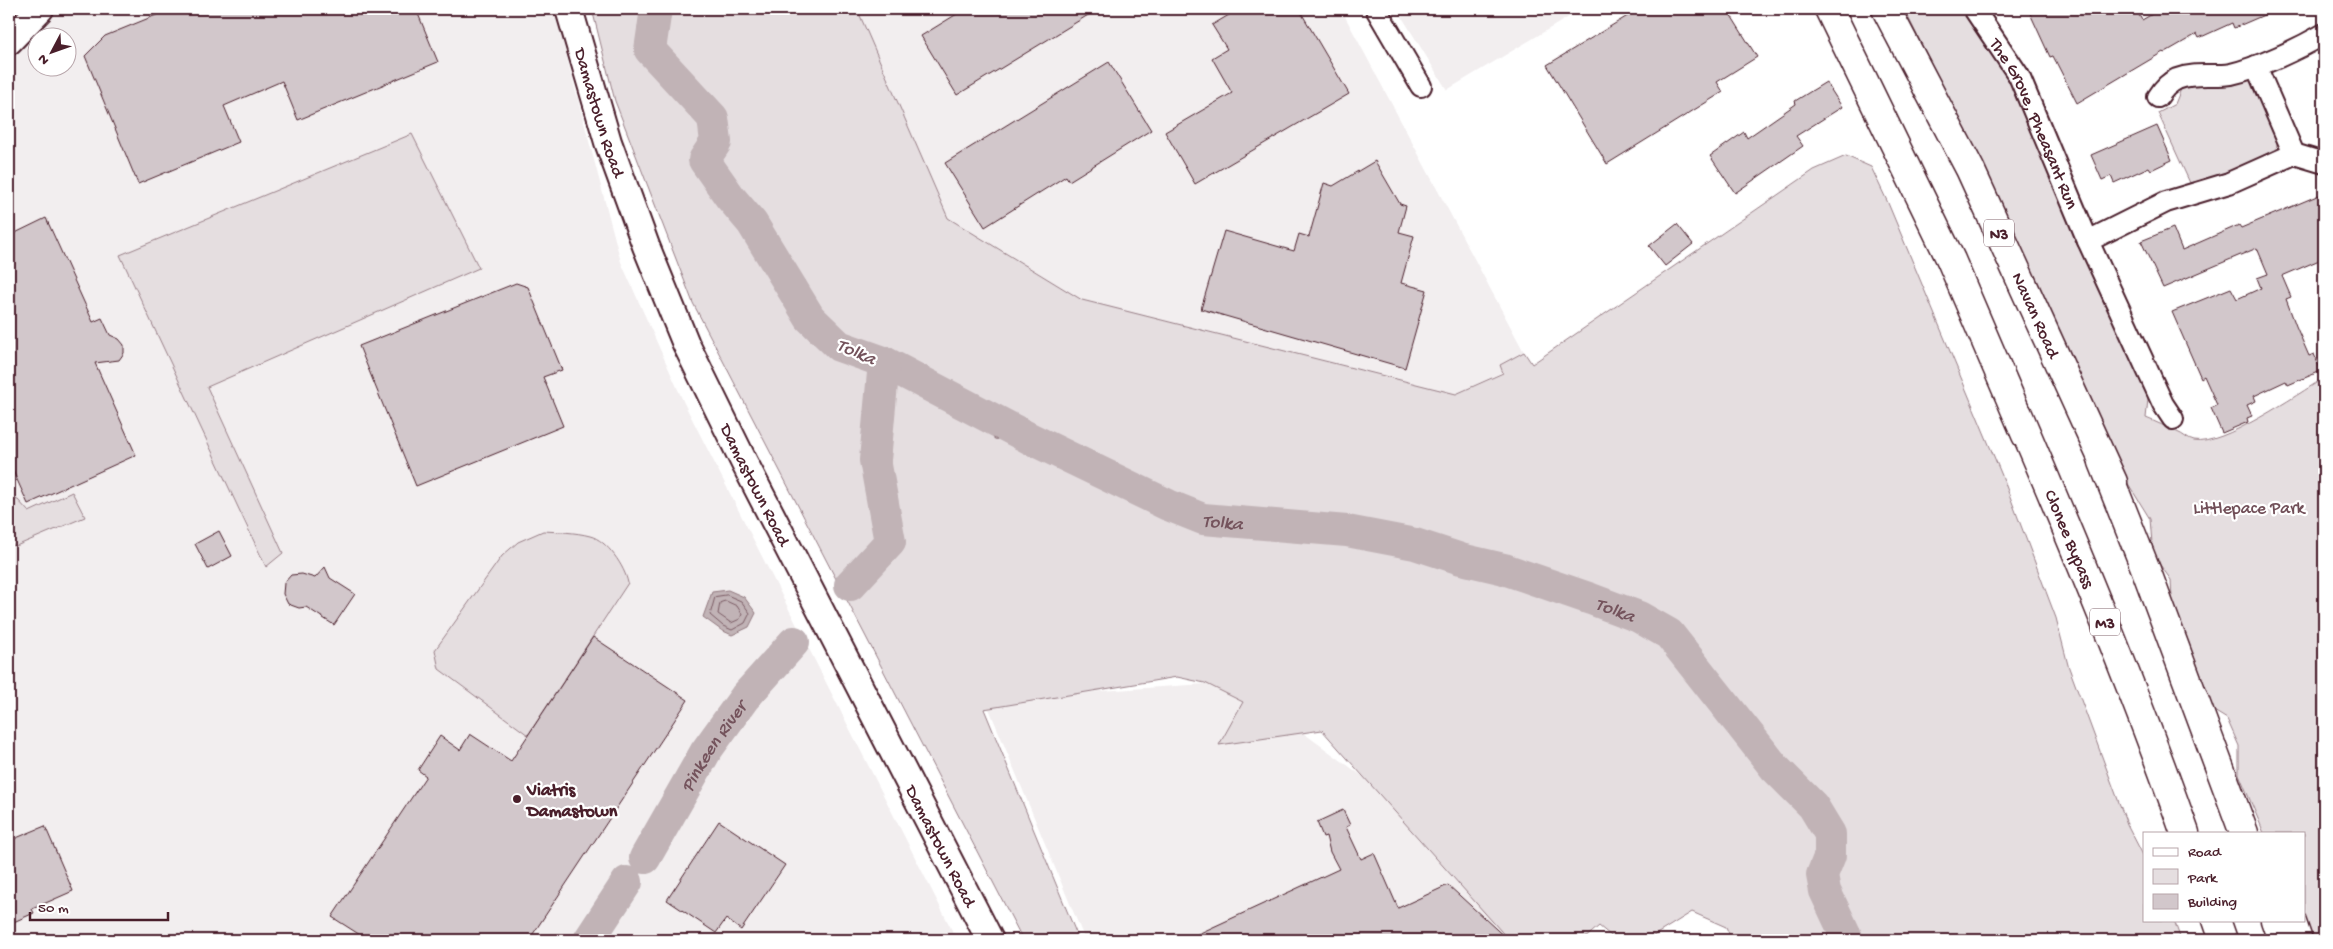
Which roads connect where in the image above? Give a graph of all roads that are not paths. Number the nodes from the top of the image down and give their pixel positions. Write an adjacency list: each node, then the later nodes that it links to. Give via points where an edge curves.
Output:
1 (40, 9): 8 (street)
2 (568, 9): 26 (street, Damastown Road, via 608,142 686,344)
3 (1376, 9): 10 (street)
4 (1828, 9): 15 (highway, via 1947,252)
5 (1886, 9): 17 (highway, Navan Road / N3, via 1970,169)
6 (1974, 9): 14 (street, The Grove, Pheasant Run, via 2019,76)
7 (2324, 34): 9 (street)
8 (9, 41)
9 (2256, 66): 11 (street, via 2230,74 2182,77 2169,83); 12 (street)
10 (1421, 86)
11 (2158, 97)
12 (2294, 154): 13 (street); 14 (street, via 2229,182 2166,202)
13 (2324, 164)
14 (2088, 241): 16 (street, The Grove, Pheasant Run)
15 (2018, 414): 18 (highway); 19 (highway, Clonee Bypass / M3, via 2085,571)
16 (2172, 419)
17 (2103, 462): 20 (highway); 21 (highway, via 2154,566)
18 (2173, 832)
19 (2185, 832)
20 (2244, 832)
21 (2256, 832)
22 (2203, 922): 27 (highway)
23 (2217, 922): 28 (highway)
24 (2276, 922): 29 (highway)
25 (2292, 922): 30 (highway)
26 (990, 940)
27 (2209, 940)
28 (2223, 940)
29 (2282, 940)
30 (2298, 940)

